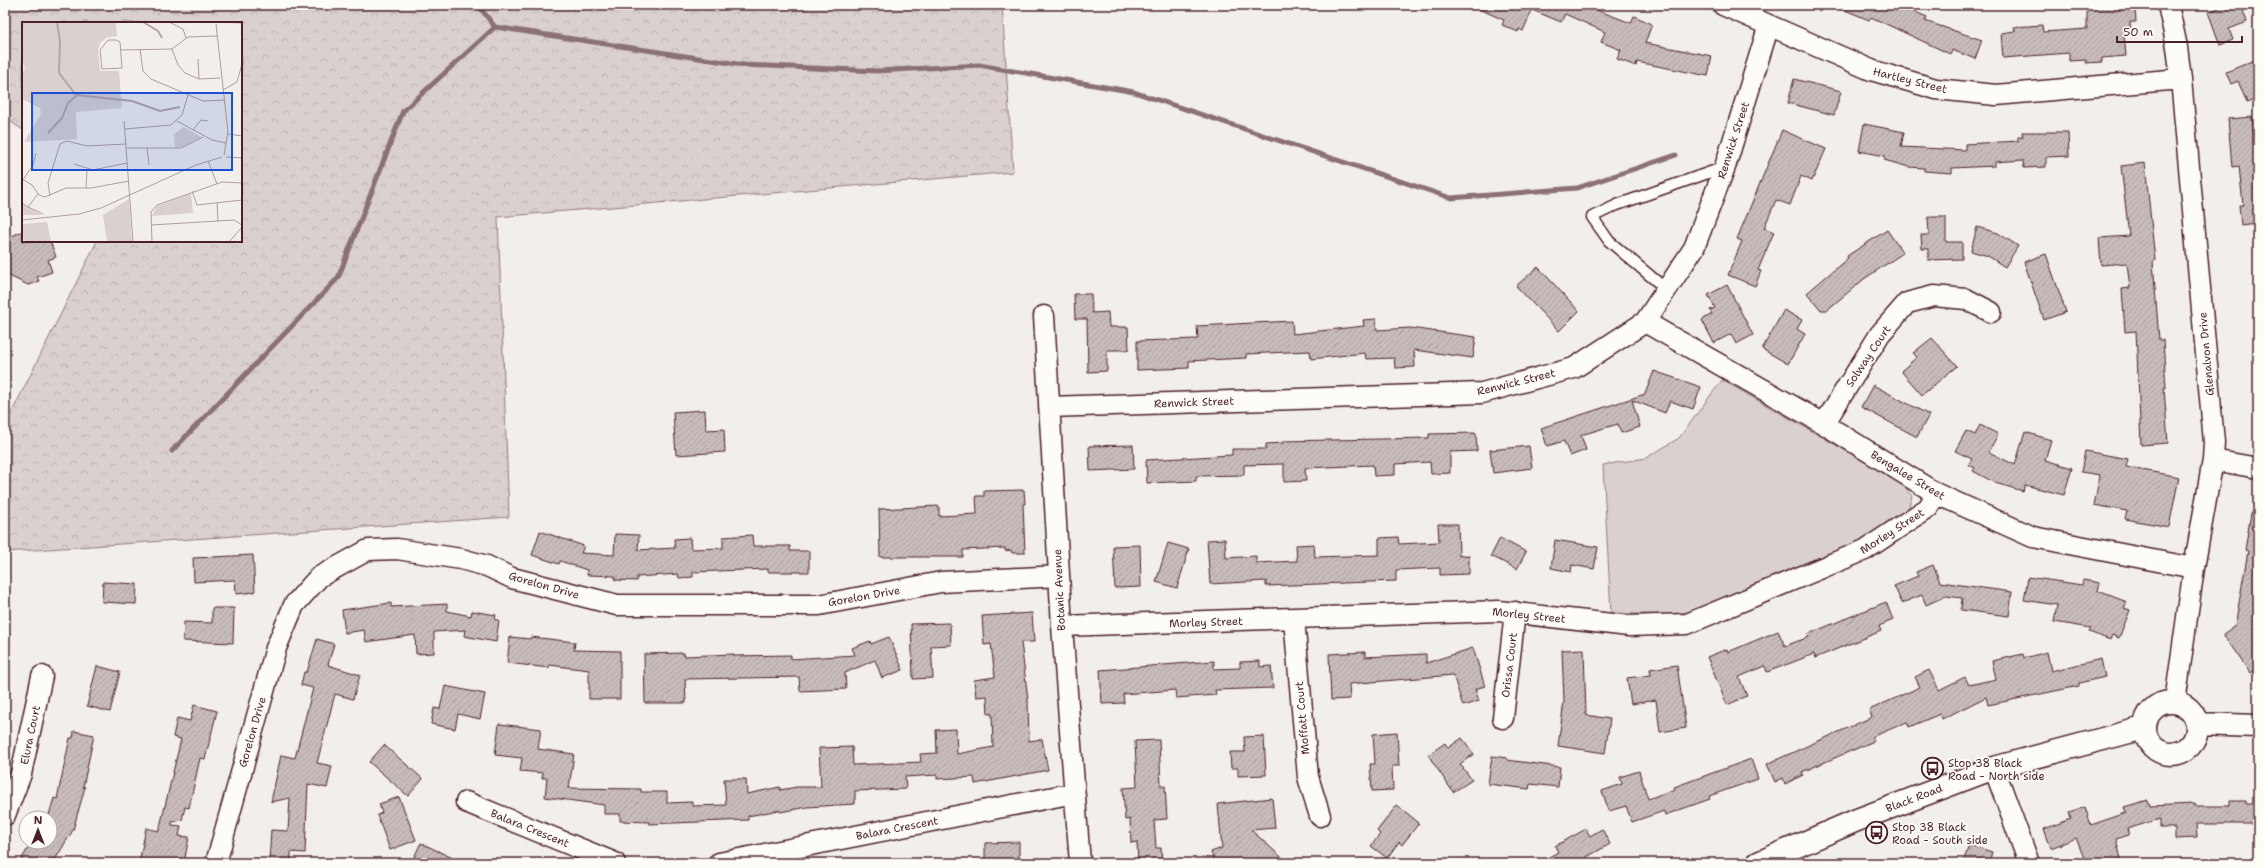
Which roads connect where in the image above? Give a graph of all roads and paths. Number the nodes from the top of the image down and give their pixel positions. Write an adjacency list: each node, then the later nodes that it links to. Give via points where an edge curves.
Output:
1 (1723, 5): 3 (street, Hartley Street)
2 (2168, 5): 4 (street, Glenalvon Drive)
3 (1769, 25): 4 (street, Hartley Street, via 1871,70 1936,89 1996,95); 5 (street, Renwick Street)
4 (2181, 79): 12 (street, Glenalvon Drive, via 2214,442)
5 (1725, 167): 6 (street, Renwick Street, via 1694,248); 6 (lane, via 1616,205 1592,217 1610,241)
6 (1667, 290): 9 (street, Renwick Street)
7 (1991, 312): 11 (street, Solway Court, via 1966,300 1934,296 1907,303 1880,334)
8 (1044, 316): 10 (street, Botanic Avenue)
9 (1645, 322): 10 (street, Renwick Street, via 1574,368 1482,393); 11 (street, Bengalee Street)
10 (1049, 406): 16 (street, Botanic Avenue)
11 (1824, 424): 14 (street, Bengalee Street)
12 (2213, 460): 13 (street); 15 (street, Glenalvon Drive)
13 (2258, 468)
14 (1937, 494): 15 (street, Bengalee Street, via 2032,537); 17 (street, Morley Street, via 1928,508 1865,550 1687,624 1629,626)
15 (2194, 568): 21 (street, Glenalvon Drive)
16 (1059, 576): 19 (street, Botanic Avenue); 31 (street, Gorelon Drive, via 941,582 819,605 617,605 512,578 487,566 461,560 397,549 368,550 319,578 294,605 276,648)
17 (1515, 612): 18 (street, Morley Street); 22 (street, Orissa Court)
18 (1294, 619): 19 (street, Morley Street); 30 (street, Moffatt Court, via 1308,777)
19 (1062, 626): 27 (street, Botanic Avenue)
20 (42, 676): 29 (street, Elura Court, via 21,774)
21 (2175, 702): 23 (main road, via 2188,708); 25 (main road, via 2160,704 2152,709)
22 (1503, 718)
23 (2197, 724): 24 (main road); 25 (main road, via 2193,742 2187,749 2171,754 2162,753 2151,746)
24 (2258, 726)
25 (2144, 728): 26 (main road, Black Road)
26 (1994, 768): 35 (main road, Black Road, via 1857,820); 36 (street)
27 (1074, 793): 33 (street, Balara Crescent); 34 (street, Botanic Avenue)
28 (466, 802): 32 (street, Balara Crescent)
29 (5, 815)
30 (1320, 816)
31 (216, 863)
32 (615, 863)
33 (719, 863)
34 (1080, 863)
35 (1758, 863)
36 (2030, 863)

